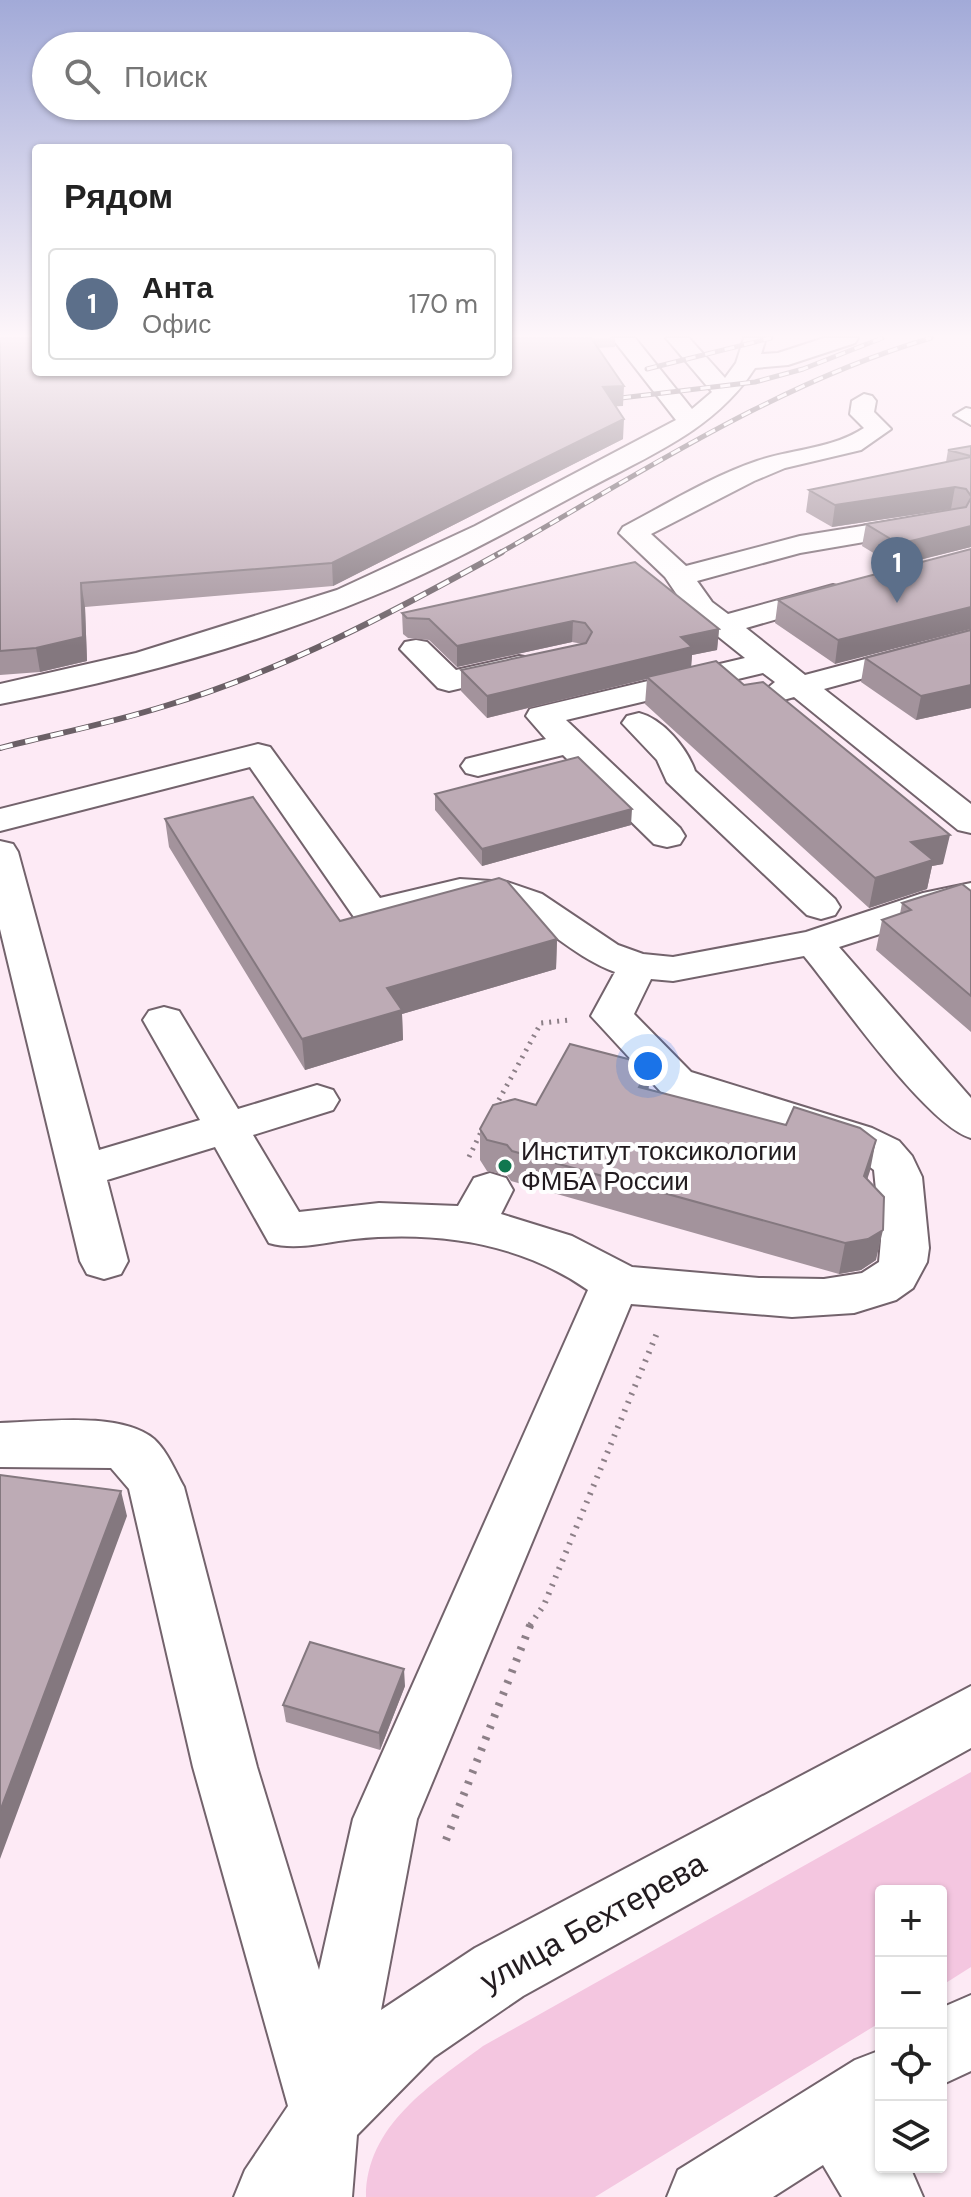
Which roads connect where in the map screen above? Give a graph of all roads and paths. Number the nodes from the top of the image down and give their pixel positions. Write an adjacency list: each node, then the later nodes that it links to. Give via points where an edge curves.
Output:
1 (656, 441): 13 (street, via 487,532 367,588 146,661)
2 (861, 441): 4 (street, via 765,466 633,533)
3 (951, 520): 4 (street, via 873,529)
4 (680, 577): 6 (street)
5 (854, 588): 6 (street)
6 (712, 616): 10 (street)
7 (971, 640): 12 (street)
8 (416, 649): 11 (street, via 449,681)
9 (542, 661): 11 (street)
10 (770, 662): 12 (street); 14 (street)
11 (496, 671): 14 (street)
12 (800, 686): 15 (street); 19 (street)
13 (0, 694)
14 (542, 716): 16 (street)
15 (639, 723): 16 (street); 23 (street, via 673,757 679,775)
16 (584, 738): 17 (street); 20 (street)
17 (478, 766)
18 (0, 820): 24 (street, via 258,754 370,912 460,890 507,893 604,954)
19 (971, 822)
20 (667, 836)
21 (0, 852): 32 (street)
22 (971, 894): 23 (street)
23 (817, 925): 24 (street, via 685,967); 29 (street, via 940,1094)
24 (638, 966): 25 (street)
25 (612, 1016): 28 (path, via 541,1023); 35 (street, via 676,1082 882,1148 895,1160 901,1176 906,1256 883,1286 825,1298 762,1298)
26 (164, 1020): 30 (street)
27 (317, 1100): 30 (street)
28 (491, 1115)
29 (971, 1123)
30 (227, 1128): 32 (street); 33 (street, via 286,1231)
31 (483, 1129): 33 (path, via 469,1155)
32 (80, 1172): 34 (street)
33 (481, 1207): 35 (street)
34 (104, 1261)
35 (616, 1282): 38 (path, via 657,1333 544,1605 534,1616); 42 (street, via 385,1819)
36 (0, 1445): 42 (street, via 126,1449 145,1466 156,1487 225,1767)
37 (971, 1715): 42 (street, улица Бехтерева, via 499,1972 409,2032)
38 (446, 1840)
39 (971, 2030): 40 (street)
40 (947, 2045)
41 (857, 2101): 45 (street); 46 (street)
42 (327, 2113): 43 (street, улица Бехтерева); 44 (street, via 315,2159)
43 (272, 2197)
44 (314, 2197)
45 (705, 2197)
46 (885, 2197)

